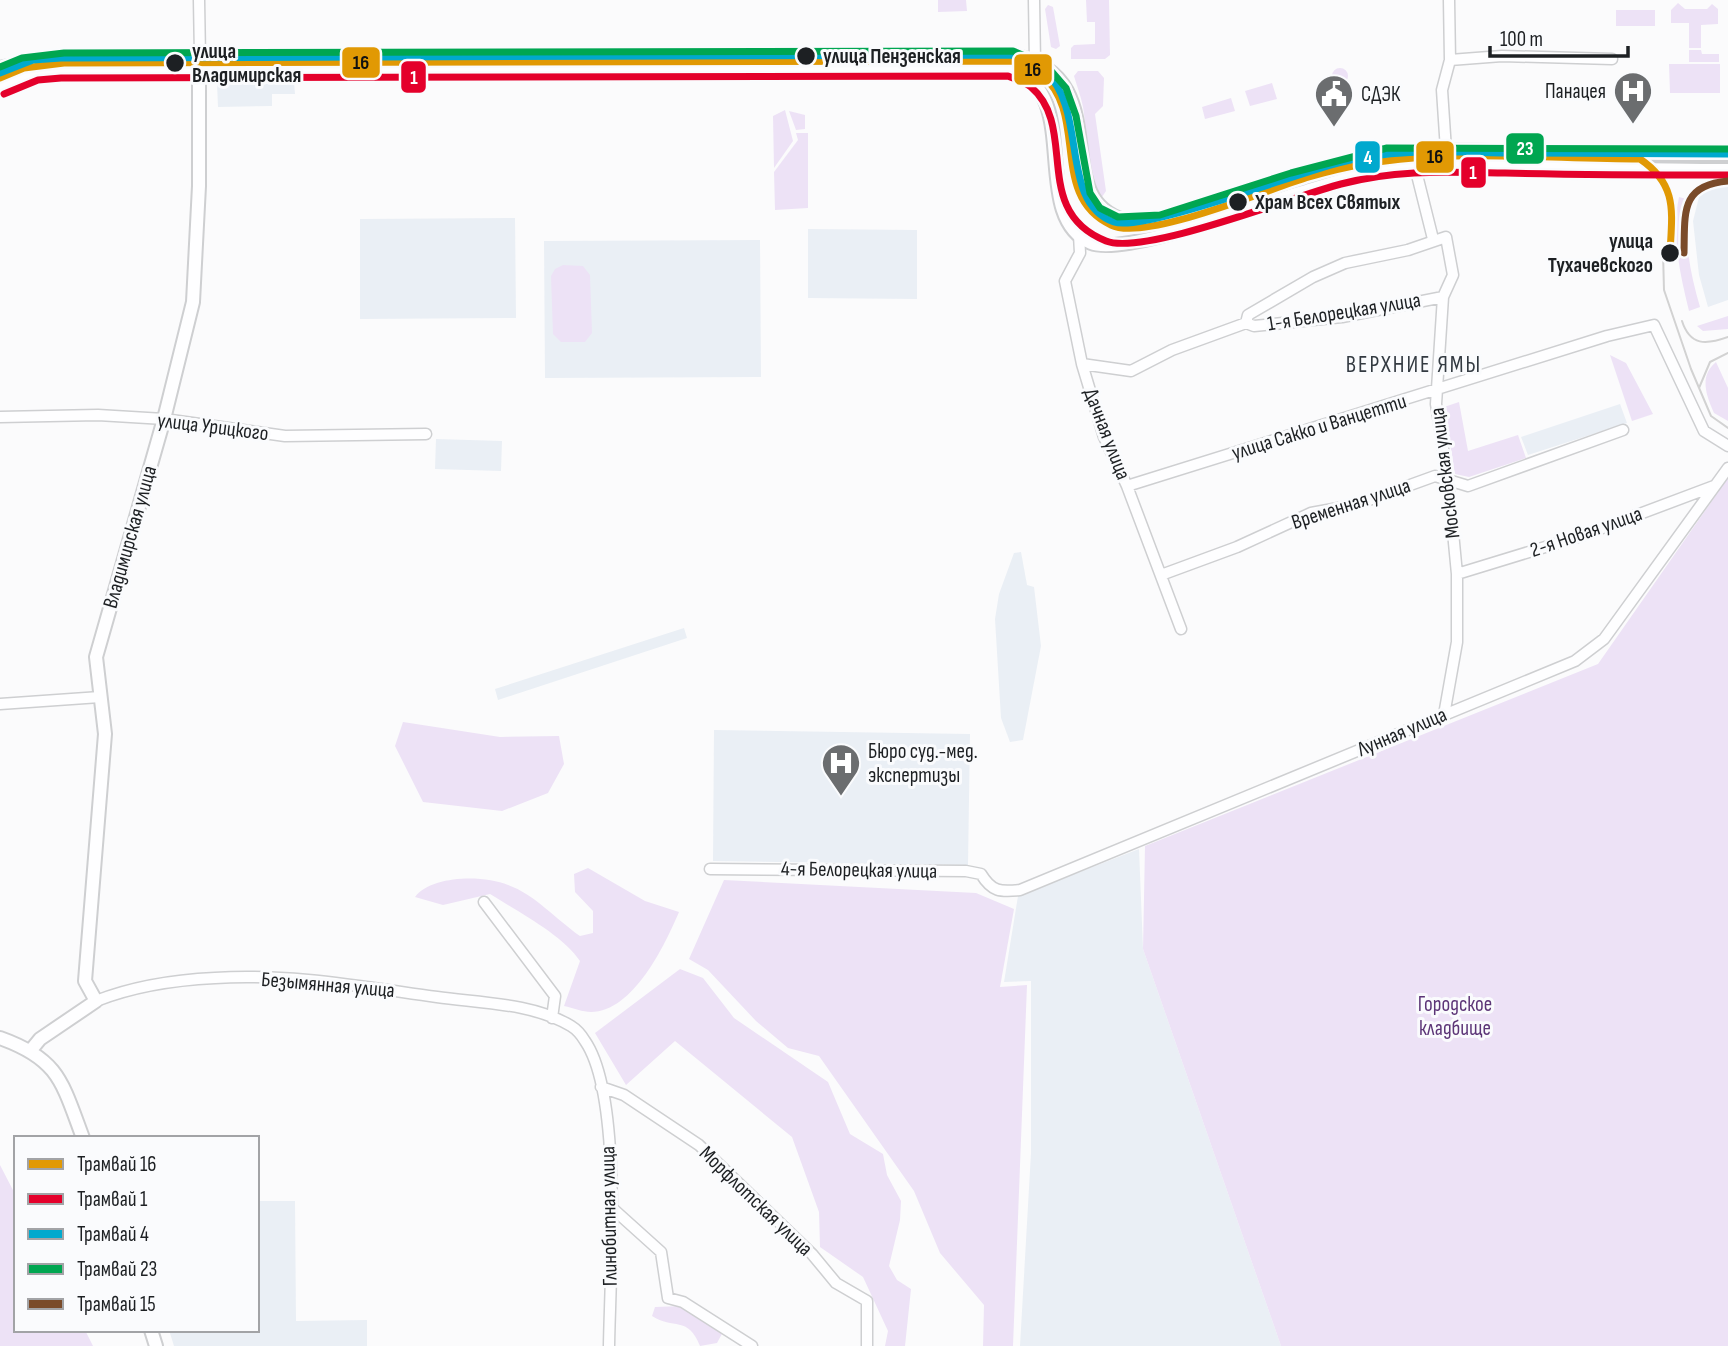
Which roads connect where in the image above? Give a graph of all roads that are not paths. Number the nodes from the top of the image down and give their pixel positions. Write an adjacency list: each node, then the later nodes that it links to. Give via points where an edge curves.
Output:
1 (199, 0): 4 (street)
2 (1034, 0): 7 (street)
3 (1449, 0): 6 (street)
4 (200, 57): 7 (main road, via 1013,55); 8 (main road, via 23,61); 9 (main road, Владимирская улица)
5 (1612, 59): 6 (street)
6 (1450, 60): 12 (street, via 1442,89)
7 (1038, 63): 10 (main road); 12 (main road, via 1058,78 1073,101 1092,196 1101,208 1124,220 1167,217 1362,159)
8 (0, 68)
9 (200, 73): 10 (main road, via 1006,70); 11 (main road, via 37,73); 23 (main road, Владимирская улица, via 193,302)
10 (1034, 82): 16 (main road, via 1047,108 1064,211)
11 (0, 88)
12 (1446, 150): 13 (main road)
13 (1728, 153)
14 (1415, 167): 15 (main road); 16 (main road, via 1378,171 1133,244 1101,245); 17 (street, Московская улица)
15 (1728, 170)
16 (1079, 235): 20 (street, Дачная улица, via 1080,253 1065,281)
17 (1433, 239): 18 (street, Московская улица, via 1446,237 1453,275); 19 (street, 1-я Белорецкая улица, via 1408,250 1345,263 1313,277 1248,314)
18 (1443, 297): 19 (street, 1-я Белорецкая улица, via 1342,317); 21 (street, Московская улица)
19 (1246, 323): 20 (street, 1-я Белорецкая улица, via 1172,350 1131,371)
20 (1082, 364): 30 (street, Дачная улица, via 1104,438)
21 (1436, 391): 26 (street, улица Сакко и Ванцетти, via 1607,336 1654,326 1703,430); 28 (street, Московская улица); 30 (street, улица Сакко и Ванцетти)
22 (0, 417): 23 (street, улица Урицкого)
23 (164, 419): 25 (street, улица Урицкого, via 285,436); 34 (main road, Владимирская улица, via 96,657)
24 (1623, 430): 28 (street, Временная улица, via 1468,486)
25 (426, 434)
26 (1728, 446)
27 (1728, 468): 29 (street, Лунная улица)
28 (1448, 480): 31 (street, Московская улица); 32 (street, Временная улица, via 1435,476 1355,505 1311,513)
29 (1715, 485): 31 (street, 2-я Новая улица, via 1581,536); 36 (street, Лунная улица, via 1604,639 1576,661)
30 (1127, 486): 32 (street, Дачная улица)
31 (1457, 574): 36 (street, Московская улица, via 1457,642)
32 (1161, 576): 33 (street, Дачная улица)
33 (1181, 629)
34 (100, 697): 35 (street); 40 (main road, Владимирская улица, via 105,734 85,981)
35 (0, 704)
36 (1444, 715): 38 (street, Лунная улица, via 1020,890)
37 (710, 869): 38 (street, 4-я Белорецкая улица, via 966,871 981,874 989,887)
38 (999, 892)
39 (484, 902): 41 (street, via 555,996)
40 (96, 1001): 41 (street, Безымянная улица, via 130,988 176,982 282,979 508,1005); 43 (main road, Безымянная улица)
41 (552, 1018): 44 (street, Безымянная улица, via 573,1027 586,1042)
42 (0, 1038): 43 (main road)
43 (31, 1050): 45 (main road, via 57,1074)
44 (601, 1087): 46 (street, Глинобитная улица); 49 (street, Морфлотская улица, via 624,1095 699,1145 836,1283 867,1301)
45 (82, 1136)
46 (611, 1207): 47 (street, Глинобитная улица); 48 (street, via 661,1252 668,1298)
47 (609, 1346)
48 (752, 1346)
49 (867, 1346)

